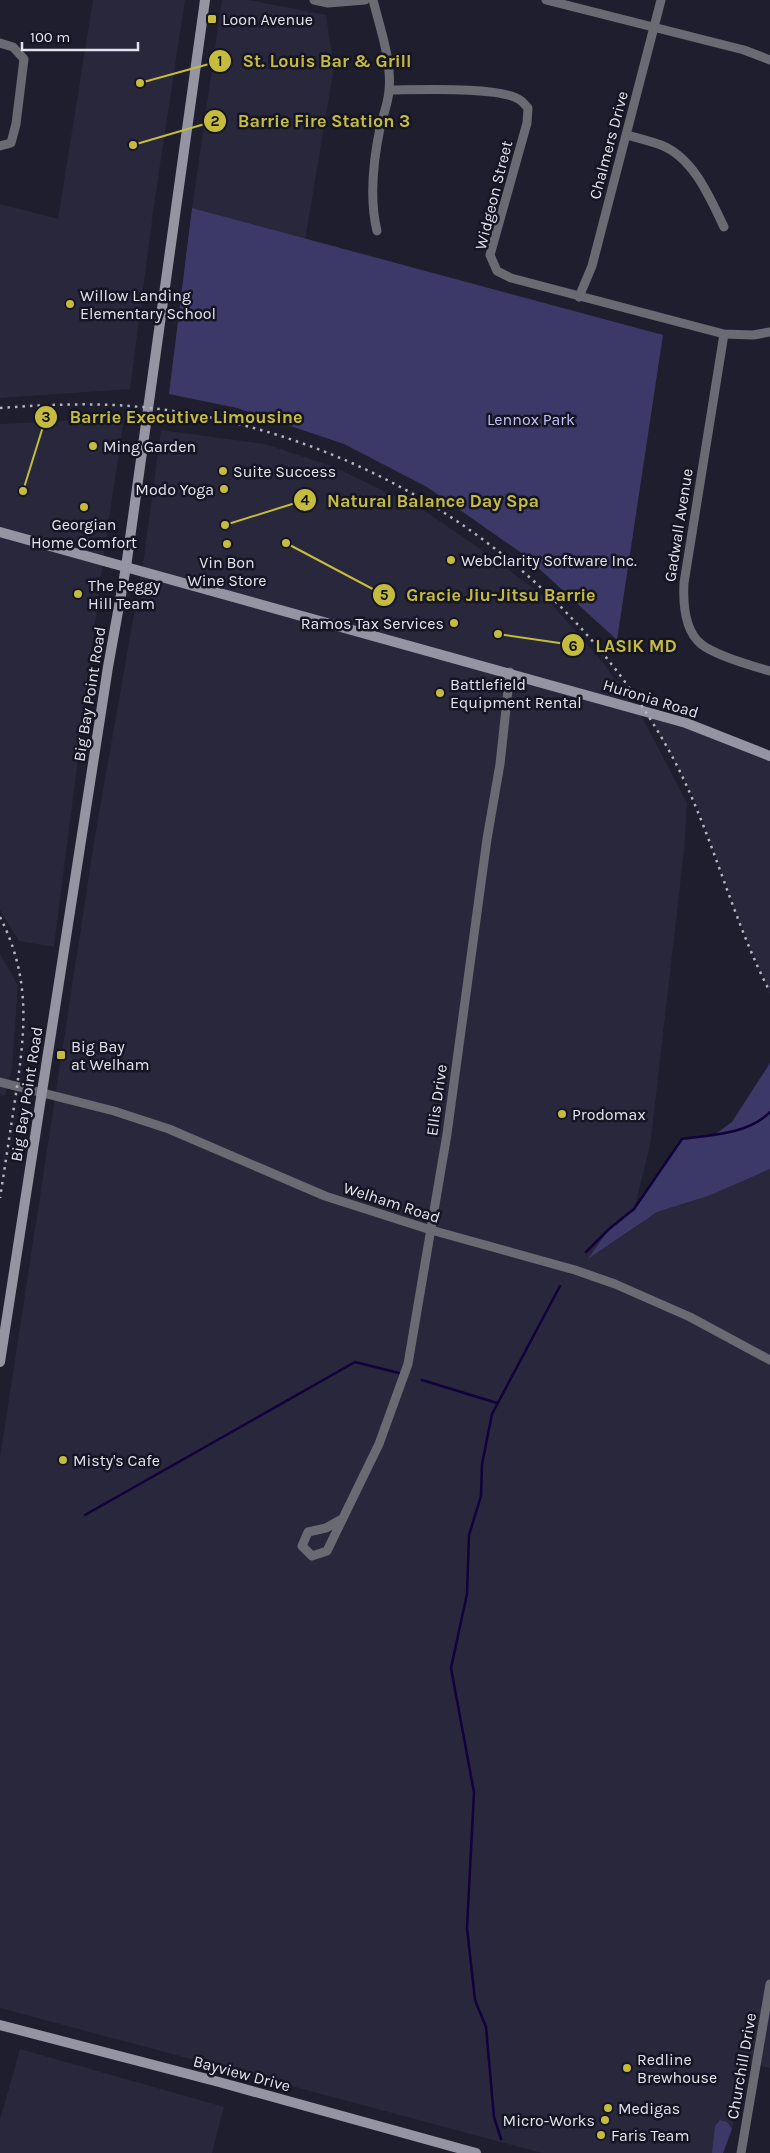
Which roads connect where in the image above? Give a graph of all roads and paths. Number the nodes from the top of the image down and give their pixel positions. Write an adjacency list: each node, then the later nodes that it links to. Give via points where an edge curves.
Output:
1 (205, 0): 19 (street, Big Bay Point Road)
2 (314, 0): 3 (street, via 328,3)
3 (365, 0)
4 (373, 0): 10 (street, via 388,60)
5 (546, 0): 7 (street)
6 (661, 0): 7 (street, Chalmers Drive)
7 (654, 28): 9 (street, via 744,50); 11 (street, Chalmers Drive)
8 (0, 43): 12 (street, via 13,47 24,59 11,143)
9 (770, 60)
10 (389, 90): 14 (street, via 373,174 372,210); 15 (street, Widgeon Street, via 459,89 520,99 528,108 528,122 490,255 497,270 511,278)
11 (627, 135): 13 (street, via 663,145 684,162 705,188); 15 (street, Chalmers Drive, via 592,266)
12 (0, 146)
13 (724, 227)
14 (377, 231)
15 (579, 297): 17 (street, Widgeon Street)
16 (770, 332): 17 (street, Widgeon Street)
17 (724, 334): 20 (street, Gadwall Avenue, via 683,605 689,626 701,644 740,662)
18 (0, 532): 19 (street, Huronia Road)
19 (126, 567): 21 (street, Huronia Road); 24 (street, Big Bay Point Road)
20 (770, 671)
21 (510, 672): 22 (street, Huronia Road, via 686,723); 25 (street, Ellis Drive, via 500,764)
22 (770, 756)
23 (0, 1082): 24 (street, Welham Road)
24 (41, 1093): 25 (street, Welham Road, via 169,1129 325,1196); 27 (street, Big Bay Point Road)
25 (431, 1230): 26 (street, Welham Road, via 616,1284 690,1317); 28 (street, Ellis Drive, via 408,1364 379,1444)
26 (770, 1360)
27 (0, 1362)
28 (342, 1519): 28 (street, Ellis Drive, via 326,1528 308,1532 302,1546 312,1556 327,1551)
29 (770, 1984): 32 (street, Churchill Drive)
30 (0, 2025): 31 (street, Bayview Drive)
31 (476, 2153)
32 (741, 2153)

